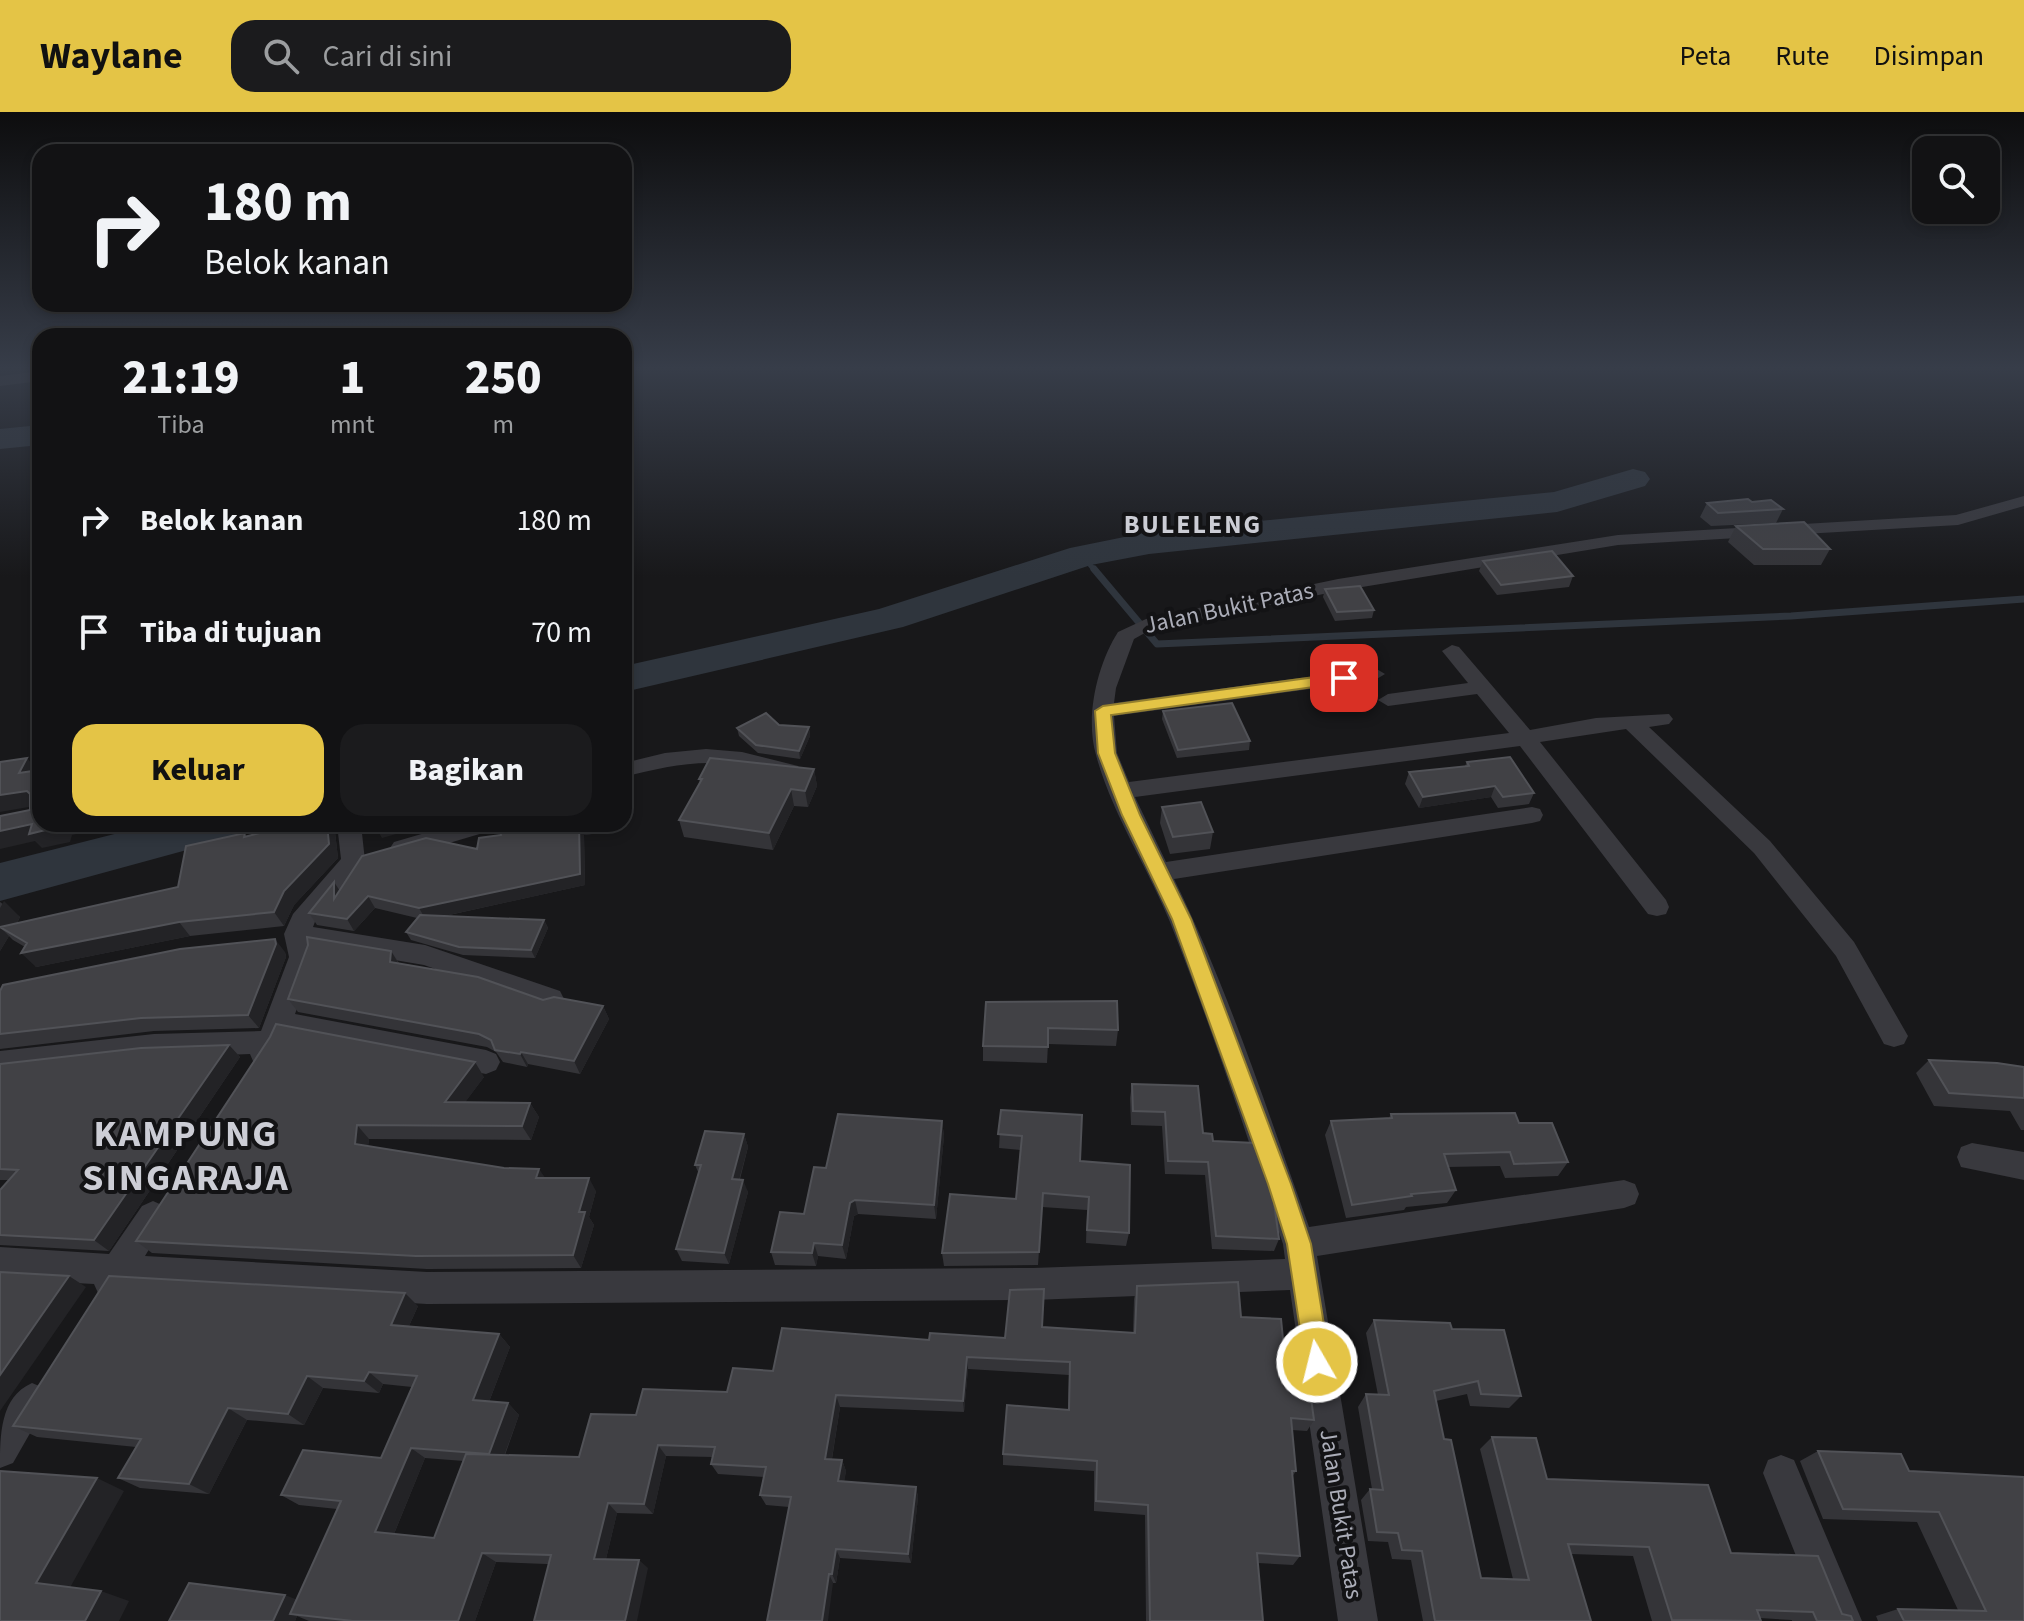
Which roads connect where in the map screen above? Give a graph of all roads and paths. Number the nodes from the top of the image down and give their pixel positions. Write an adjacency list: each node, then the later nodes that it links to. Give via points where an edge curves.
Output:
1 (2024, 501): 6 (street, Jalan Bukit Patas, via 1950,521 1572,546 1338,585 1138,627 1116,653)
2 (1452, 651): 4 (street)
3 (1375, 674): 6 (street)
4 (1482, 687): 5 (street); 9 (street)
5 (1388, 700)
6 (1103, 711): 12 (street, Jalan Bukit Patas, via 1106,753)
7 (1662, 719): 8 (street)
8 (1631, 722): 9 (street); 22 (street, via 1762,847 1845,949)
9 (1525, 738): 12 (street); 18 (street)
10 (632, 768): 11 (street, via 701,755 780,770)
11 (811, 770)
12 (1122, 791): 17 (street, Jalan Bukit Patas)
13 (1532, 815): 17 (street)
14 (350, 832): 16 (street)
15 (456, 832): 16 (street)
16 (353, 861): 19 (street, via 305,914)
17 (1161, 872): 30 (street, Jalan Bukit Patas, via 1229,1043)
18 (1657, 907)
19 (291, 938): 20 (street, via 425,955); 21 (street, via 302,957)
20 (551, 999)
21 (274, 1032): 23 (street); 24 (street); 25 (street)
22 (1894, 1036)
23 (486, 1062)
24 (0, 1063)
25 (251, 1073)
26 (1972, 1157): 27 (street)
27 (2024, 1166)
28 (169, 1192): 32 (street)
29 (1624, 1194): 30 (street)
30 (1302, 1259): 32 (street, via 1033,1284 427,1288); 37 (street, Jalan Bukit Patas)
31 (0, 1263): 32 (street)
32 (117, 1271): 33 (street)
33 (90, 1311)
34 (47, 1377): 35 (street)
35 (0, 1450)
36 (1781, 1473): 38 (street)
37 (1358, 1621)
38 (1842, 1621)

